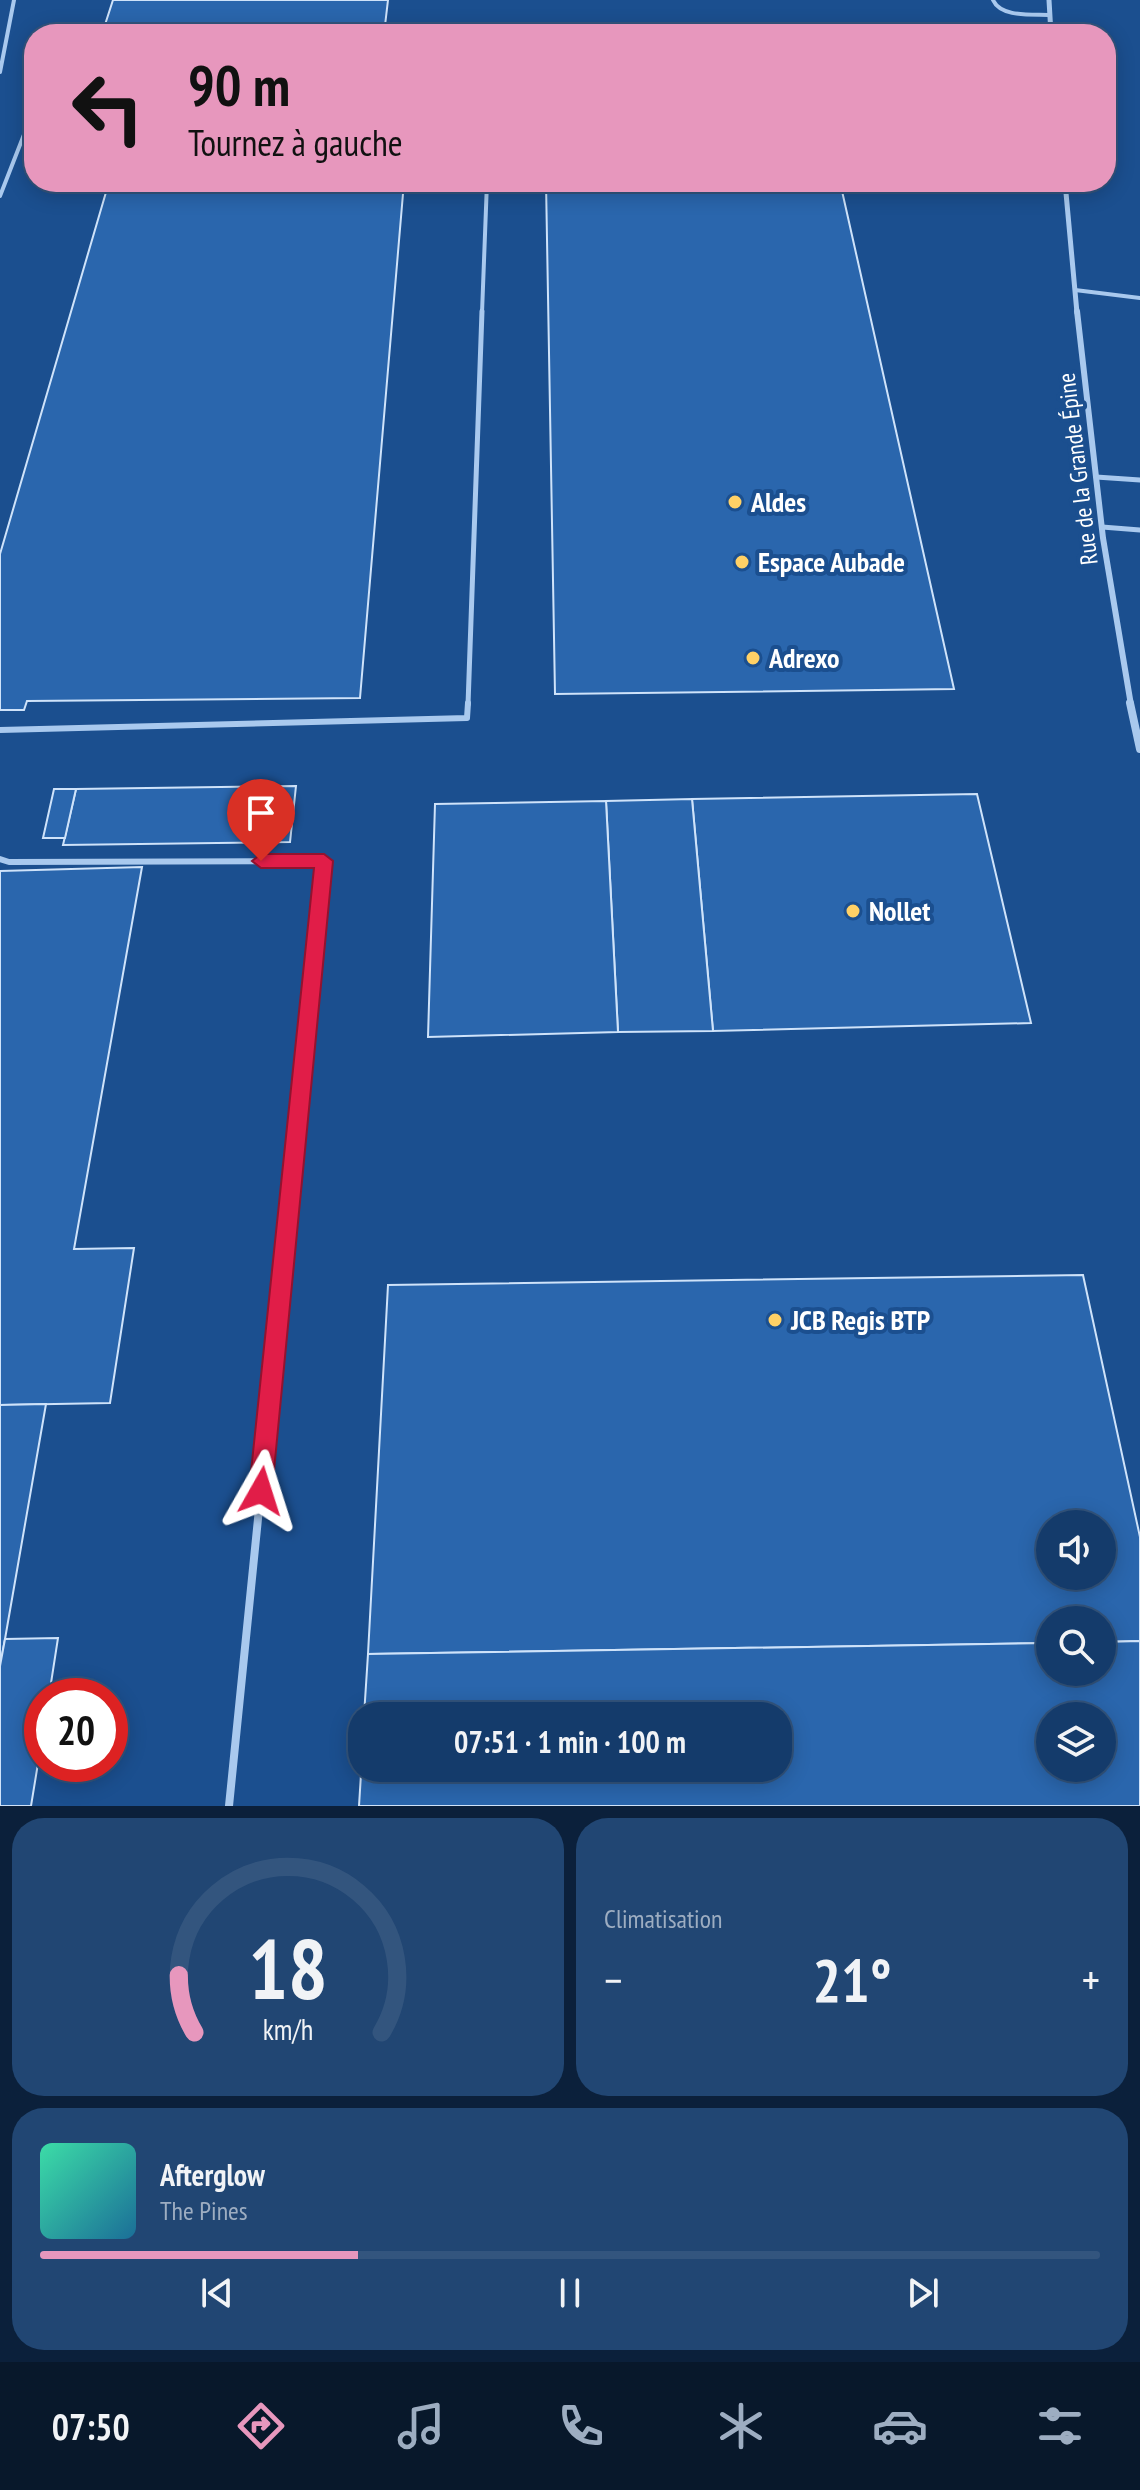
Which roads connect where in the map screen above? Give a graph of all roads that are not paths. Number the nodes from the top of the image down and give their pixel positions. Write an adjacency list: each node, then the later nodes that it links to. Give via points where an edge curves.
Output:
1 (14, 0): 6 (lane)
2 (993, 0): 4 (lane, via 1003,11)
3 (1049, 0): 4 (street)
4 (1050, 15): 5 (street)
5 (1050, 24)
6 (0, 72)
7 (24, 135): 10 (lane)
8 (487, 192): 17 (lane, via 467,718)
9 (1066, 192): 11 (street, Rue de la Grande Épine)
10 (0, 196)
11 (1075, 290): 12 (lane); 13 (street, Rue de la Grande Épine)
12 (1140, 298)
13 (1096, 477): 14 (lane); 15 (street, Rue de la Grande Épine)
14 (1140, 480)
15 (1102, 527): 16 (lane); 18 (street, Rue de la Grande Épine)
16 (1140, 530)
17 (0, 730)
18 (1140, 749)
19 (0, 859): 20 (lane, via 324,861)
20 (229, 1806)

